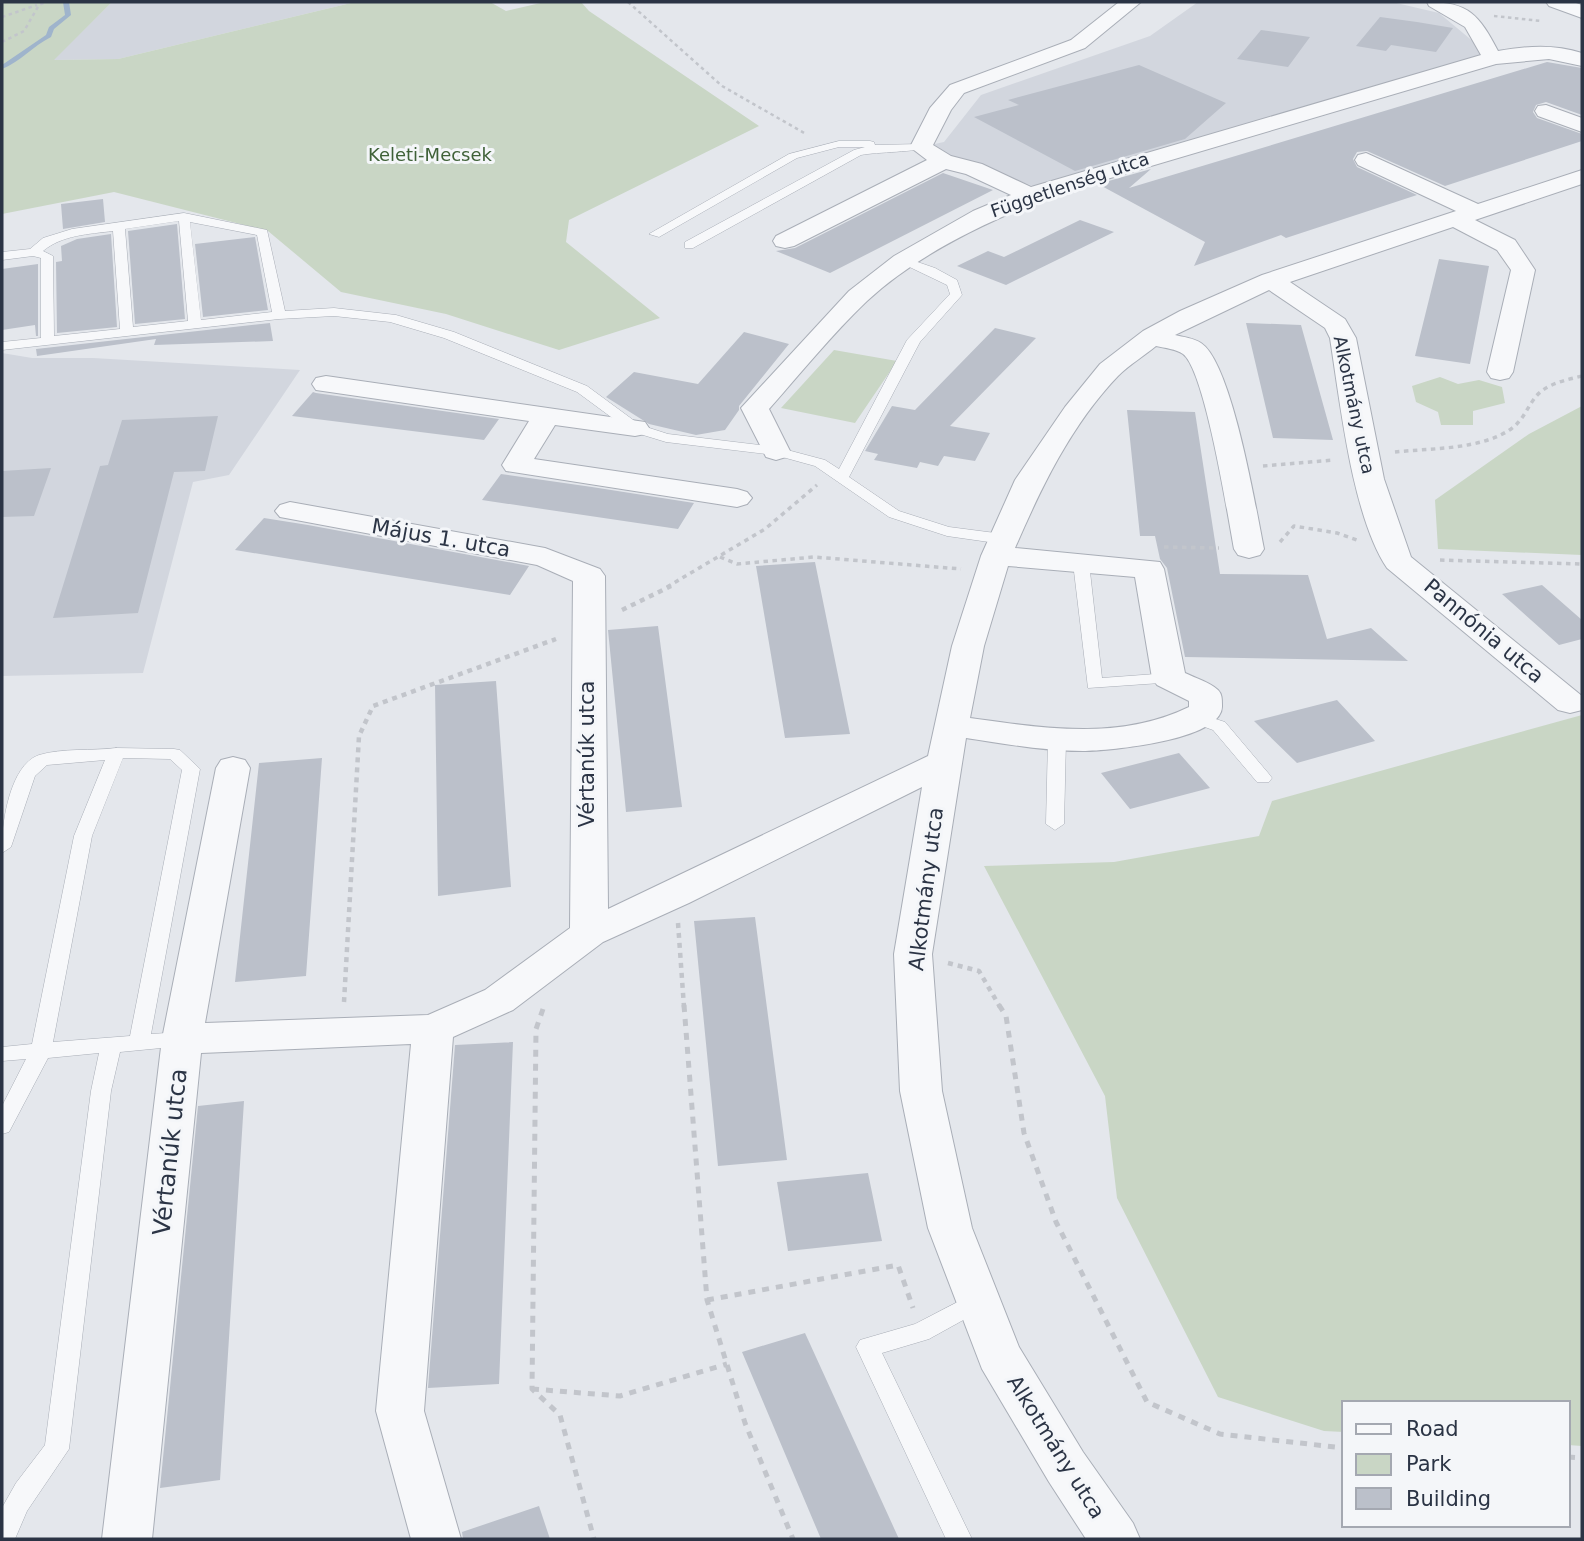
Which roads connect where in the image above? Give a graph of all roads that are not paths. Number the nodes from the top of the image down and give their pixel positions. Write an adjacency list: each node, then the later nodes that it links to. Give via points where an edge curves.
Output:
1 (1131, 2): 10 (street, via 1077,44 957,89 941,108)
2 (1436, 2): 5 (street, via 1462,14)
3 (1556, 2): 4 (street)
4 (1582, 12)
5 (1493, 58): 6 (street, Függetlenség utca, via 1541,52); 14 (street, Függetlenség utca)
6 (1582, 60)
7 (1546, 111): 8 (street)
8 (1582, 126)
9 (883, 147): 10 (lane); 18 (lane, via 830,146 793,156); 20 (lane, via 858,152)
10 (921, 147): 12 (street)
11 (1366, 160): 15 (street)
12 (943, 161): 14 (street, via 974,169); 19 (street)
13 (1582, 177): 15 (street, Alkotmány utca)
14 (1031, 196): 23 (street, Függetlenség utca, via 981,216)
15 (1466, 215): 24 (street, Alkotmány utca); 31 (street, via 1506,245 1523,270)
16 (184, 217): 17 (lane); 25 (lane, via 263,233); 26 (lane)
17 (119, 227): 21 (lane, via 72,233 47,241); 27 (lane)
18 (654, 234)
19 (785, 241)
20 (689, 245)
21 (34, 252): 22 (lane); 29 (lane, via 47,256)
22 (2, 256)
23 (903, 261): 35 (street, Függetlenség utca, via 858,296 755,408); 36 (lane, via 953,283 956,295 914,340)
24 (1271, 280): 28 (street, Alkotmány utca); 41 (street, Alkotmány utca, via 1336,324 1343,338 1364,456 1385,534)
25 (279, 315): 26 (lane); 34 (lane, via 334,312 391,317 449,335 582,388)
26 (195, 323): 27 (lane)
27 (127, 331): 29 (lane)
28 (1152, 337): 39 (street, via 1194,350 1205,362); 40 (street, Alkotmány utca, via 1109,370 1075,413 1030,480)
29 (48, 340): 30 (lane)
30 (2, 346)
31 (1500, 372)
32 (326, 384): 33 (street)
33 (546, 416): 34 (street); 37 (street, via 516,465)
34 (635, 428): 35 (lane, via 666,438)
35 (776, 452): 36 (lane, via 820,463)
36 (837, 474): 40 (lane, via 894,514 947,531)
37 (737, 498)
38 (290, 511): 43 (street, Május 1. utca, via 544,557)
39 (1249, 549)
40 (990, 555): 42 (street); 48 (street, Alkotmány utca)
41 (1398, 561): 45 (street, Pannónia utca)
42 (1081, 563): 44 (street, via 1149,569); 44 (lane, via 1094,684)
43 (589, 576): 54 (street, Vértanúk utca)
44 (1169, 678): 46 (street, via 1205,696 1206,712)
45 (1570, 703)
46 (1197, 718): 47 (street, via 1183,726 1122,739); 51 (lane, via 1219,726)
47 (1057, 740): 48 (street); 52 (lane)
48 (948, 744): 54 (street, via 676,894); 62 (street, Alkotmány utca, via 914,954 922,1091 950,1228)
49 (116, 754): 53 (lane, via 42,760 27,774); 57 (lane, via 174,754 191,769); 59 (lane, via 83,836)
50 (233, 768): 56 (street, Vértanúk utca)
51 (1264, 778)
52 (1055, 824)
53 (2, 847)
54 (589, 933): 55 (street, via 499,1000)
55 (433, 1029): 56 (street); 65 (street, via 400,1411)
56 (182, 1040): 57 (lane); 64 (street, Vértanúk utca)
57 (139, 1043): 58 (lane)
58 (111, 1045): 59 (lane); 63 (lane, via 101,1091 57,1449 39,1470)
59 (41, 1051): 60 (lane); 61 (lane)
60 (2, 1054)
61 (2, 1126)
62 (978, 1301): 66 (lane, via 921,1332 868,1347); 67 (street, Alkotmány utca, via 999,1355)
63 (3, 1536)
64 (127, 1539)
65 (436, 1539)
66 (959, 1539)
67 (1115, 1539)

